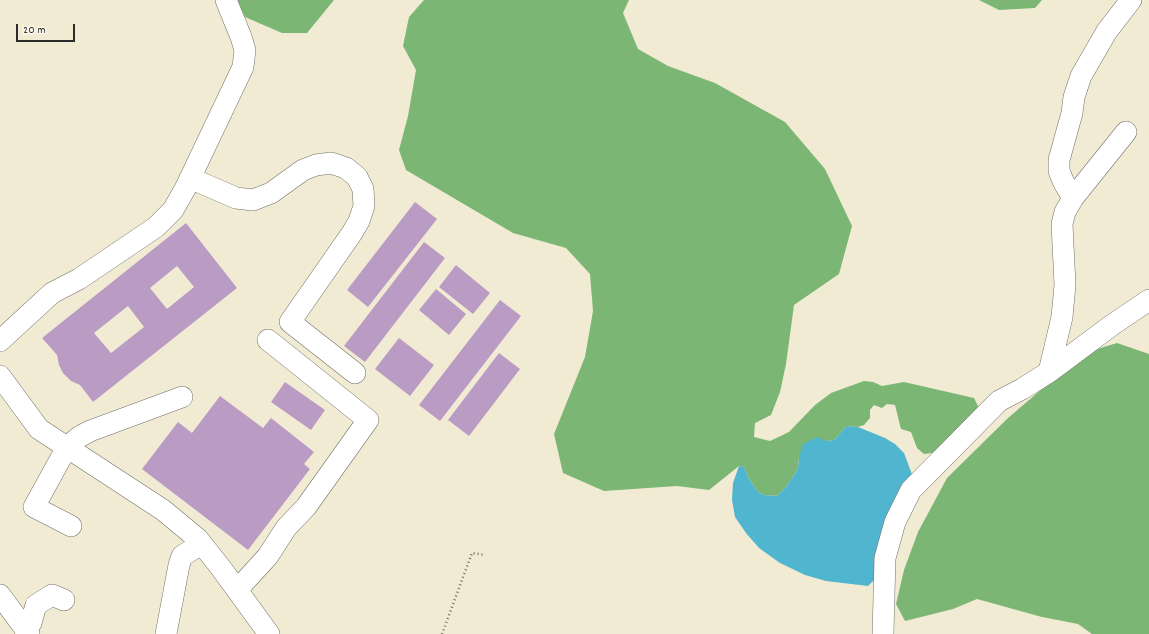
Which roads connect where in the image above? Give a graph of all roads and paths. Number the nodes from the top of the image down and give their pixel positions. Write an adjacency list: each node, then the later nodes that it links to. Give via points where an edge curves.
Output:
1 (226, 0): 4 (street, via 245,50 244,67)
2 (1131, 0): 5 (street, via 1107,31 1081,76 1074,97 1059,160 1059,171)
3 (1126, 132): 5 (street)
4 (190, 178): 8 (street, via 173,210 156,227 79,279 52,293); 10 (street, via 236,198 253,200 271,193 303,170 316,165 331,163 346,168 357,177 363,189 364,206 358,221 290,322)
5 (1073, 198): 9 (street, via 1062,224 1065,284 1062,317)
6 (1149, 300): 9 (street)
7 (268, 340): 18 (street, via 368,420 306,506 286,528 268,556)
8 (0, 341)
9 (1049, 372): 26 (street, via 999,401 911,490 895,522 885,558)
10 (354, 373)
11 (0, 376): 13 (street)
12 (182, 397): 14 (street, via 90,432)
13 (6, 400): 14 (street, via 39,429)
14 (67, 447): 15 (street, via 34,507); 16 (street, via 163,510)
15 (71, 526)
16 (201, 544): 18 (street); 23 (street, via 182,556)
17 (485, 555): 25 (path, via 472,554)
18 (237, 590): 24 (street)
19 (0, 595): 21 (street)
20 (64, 600): 22 (street, via 52,595 36,605)
21 (6, 619): 22 (street)
22 (27, 632)
23 (166, 634)
24 (269, 634)
25 (442, 634)
26 (883, 634)

